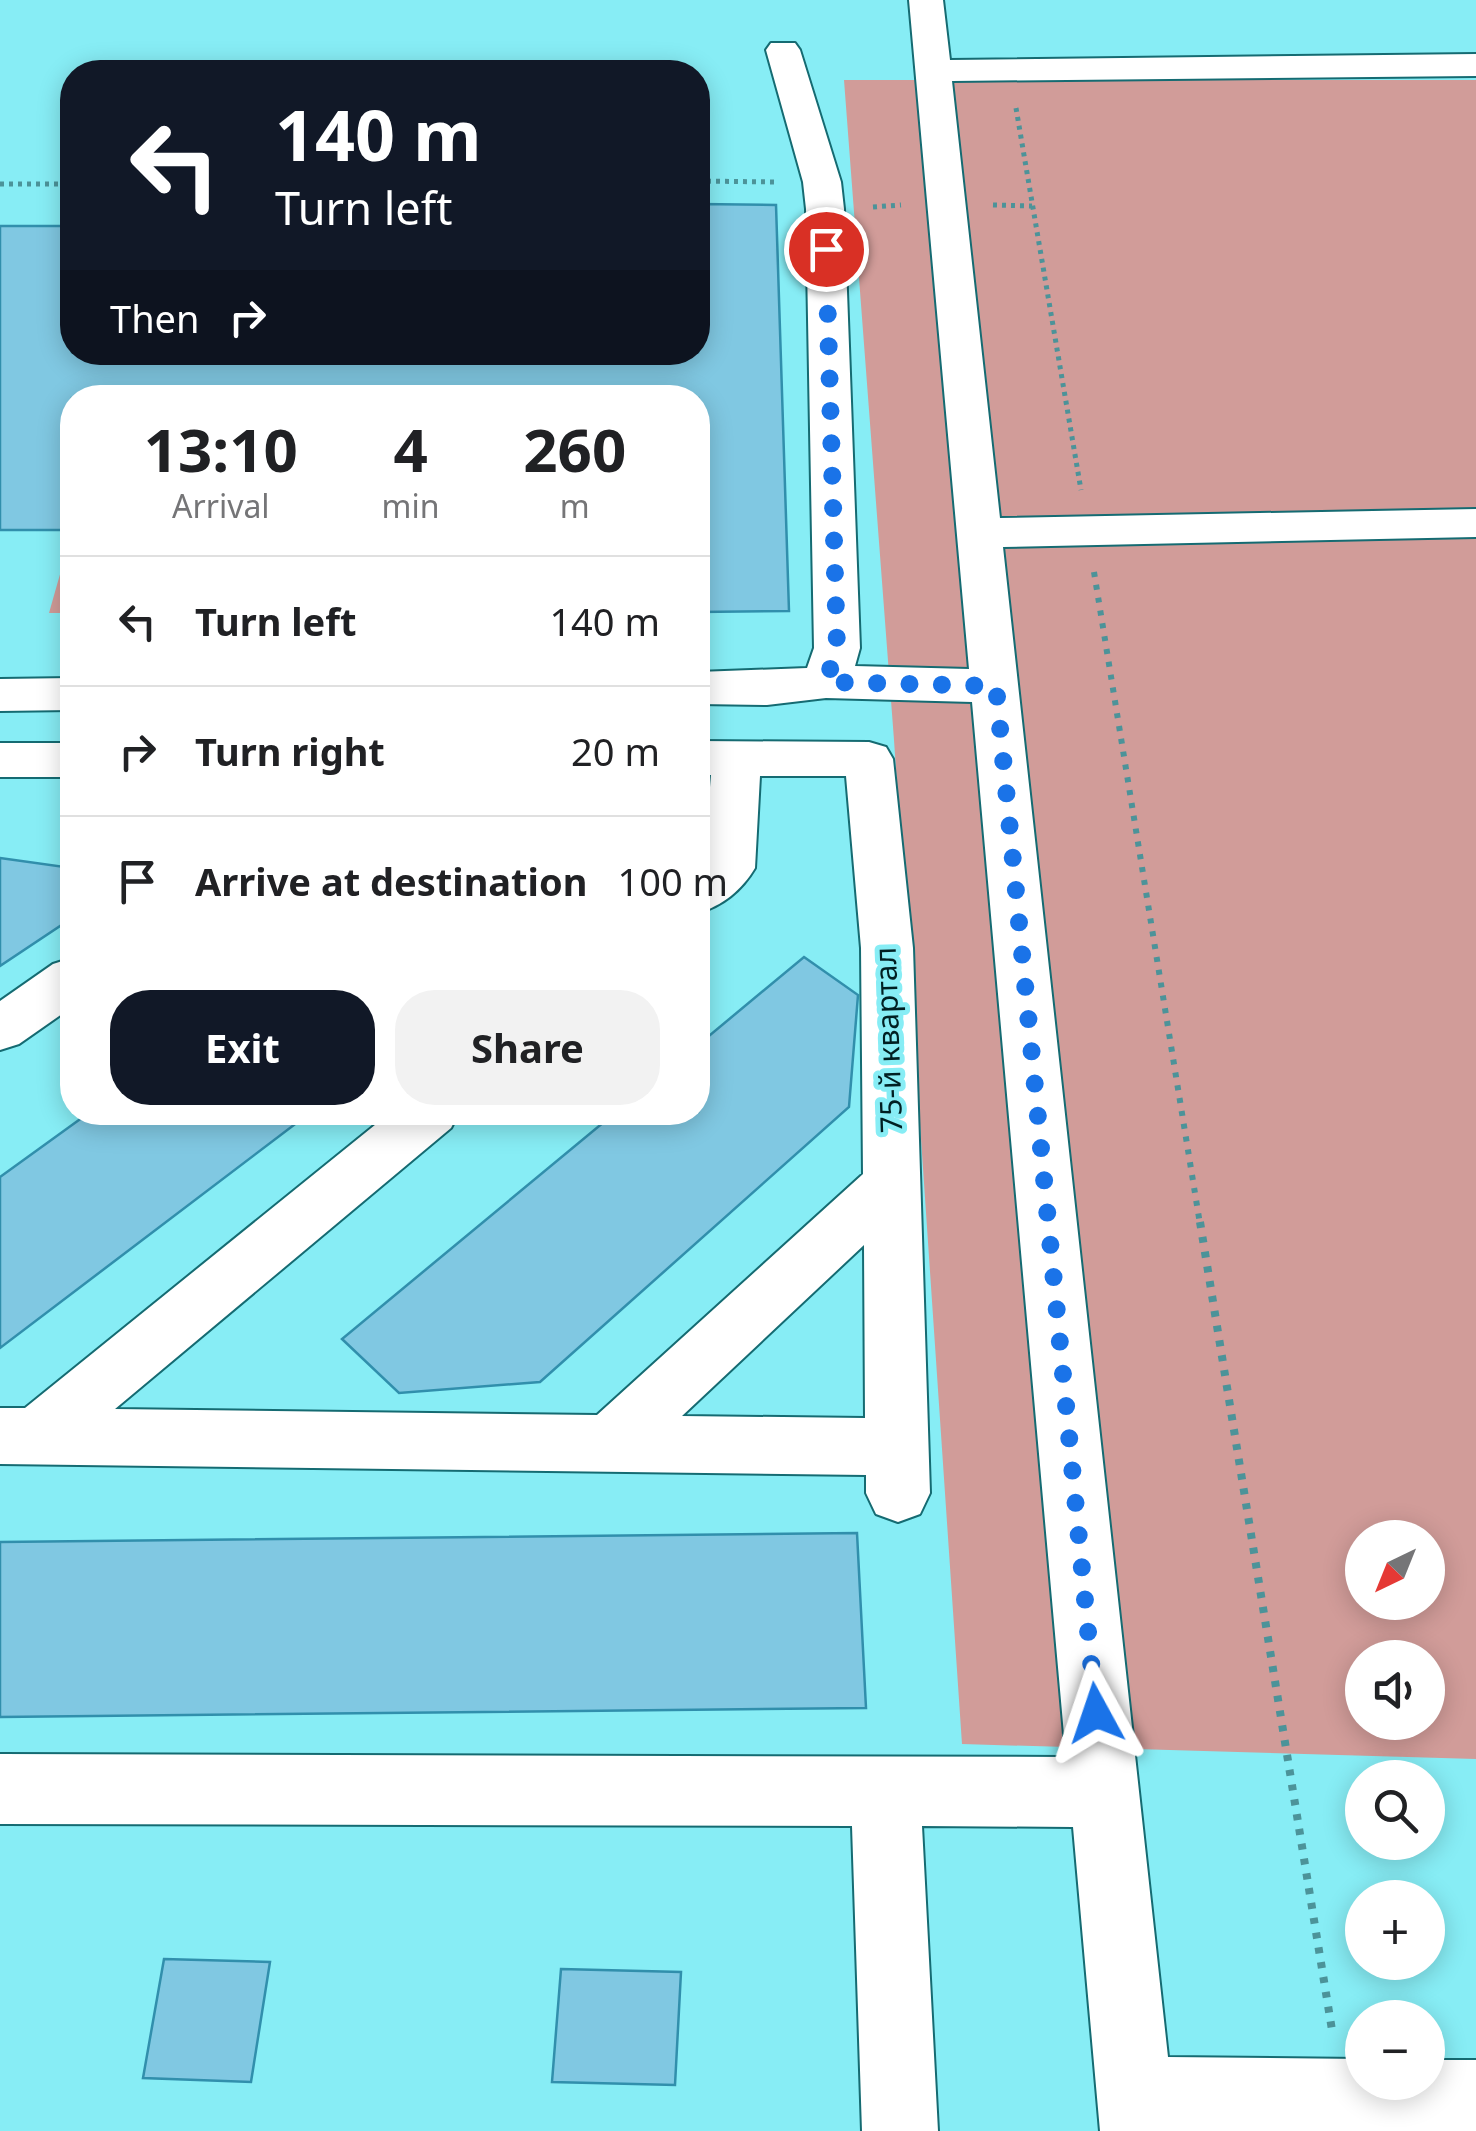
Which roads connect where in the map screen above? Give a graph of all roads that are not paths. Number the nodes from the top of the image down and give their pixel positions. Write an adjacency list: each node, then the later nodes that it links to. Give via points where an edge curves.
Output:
1 (926, 0): 4 (street)
2 (783, 50): 7 (street, via 822,182 837,648)
3 (1476, 65): 4 (street)
4 (931, 71): 6 (street)
5 (1476, 524): 6 (street)
6 (981, 533): 8 (street)
7 (826, 682): 8 (street); 9 (street)
8 (996, 686): 24 (street)
9 (710, 688)
10 (60, 694): 11 (street)
11 (0, 695)
12 (717, 757): 15 (street, via 728,868); 19 (street, 75-й квартал, via 869,759 888,948)
13 (0, 760): 14 (street)
14 (60, 760)
15 (710, 884)
16 (60, 987): 17 (street)
17 (0, 1029)
18 (414, 1125): 20 (street)
19 (893, 1182): 21 (street); 21 (street, 75-й квартал, via 896,1470)
20 (18, 1436): 21 (street)
21 (612, 1441)
22 (0, 1789): 23 (street)
23 (886, 1792): 24 (street); 27 (street)
24 (1104, 1792): 26 (street)
25 (1476, 2098): 26 (street, via 1342,2096)
26 (1136, 2113)
27 (900, 2131)

